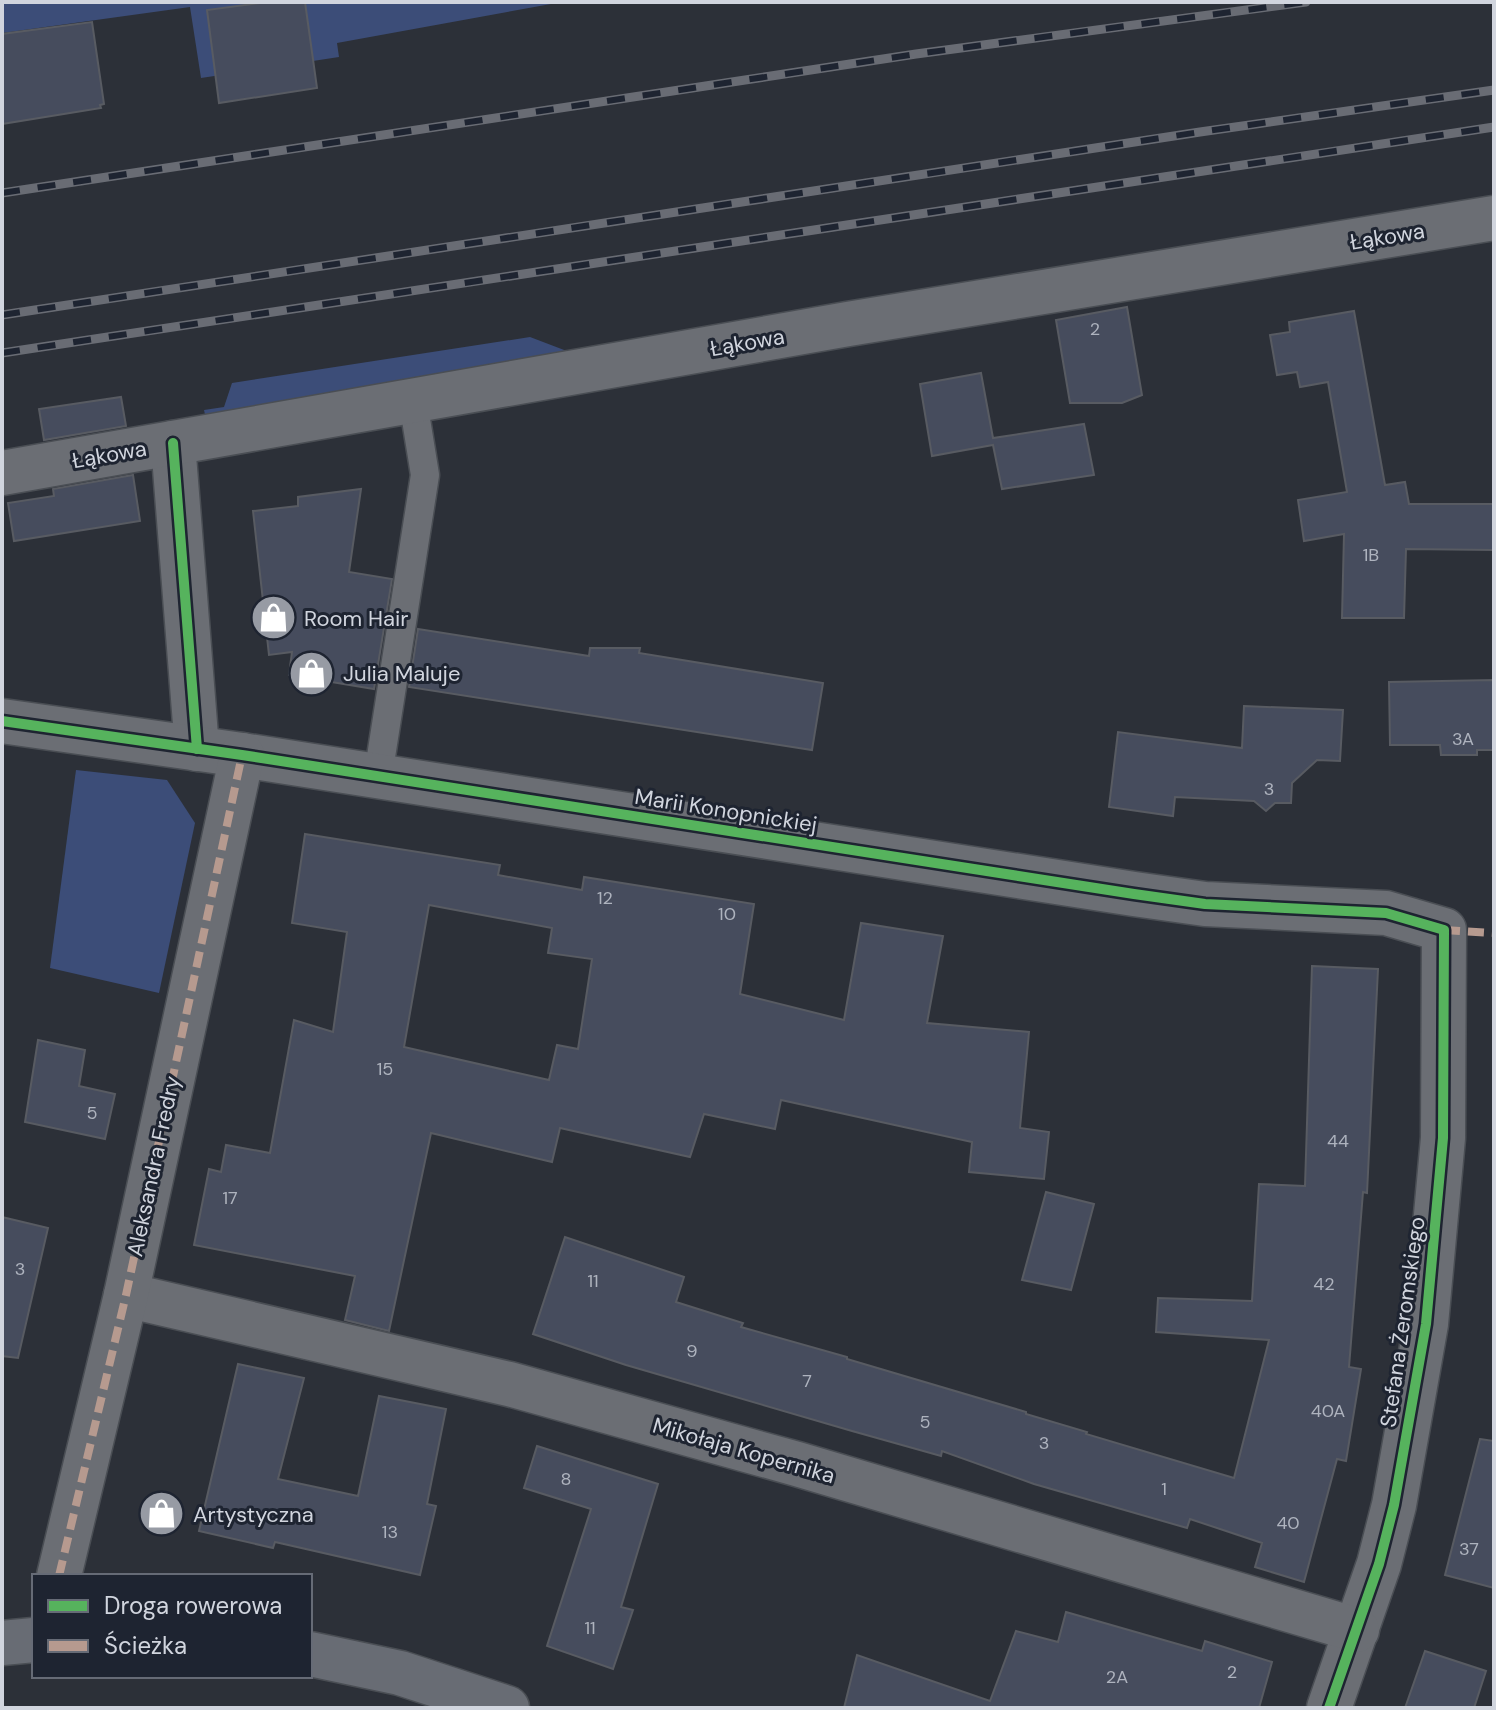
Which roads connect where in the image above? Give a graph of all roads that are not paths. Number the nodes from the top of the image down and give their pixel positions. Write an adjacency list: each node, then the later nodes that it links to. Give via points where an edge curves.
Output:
1 (1494, 218): 2 (street, Łąkowa)
2 (413, 401): 3 (street, Łąkowa); 8 (lane, via 425,475)
3 (173, 443): 4 (street, Łąkowa); 6 (street)
4 (2, 473)
5 (2, 721): 6 (street, Marii Konopnickiej)
6 (197, 749): 7 (street, Marii Konopnickiej)
7 (242, 755): 8 (street, Marii Konopnickiej); 10 (street, Aleksandra Fredry)
8 (378, 776): 9 (street, Marii Konopnickiej, via 1134,894 1205,904 1386,913)
9 (1444, 930): 12 (street, Stefana Żeromskiego, via 1443,1138 1433,1266 1394,1505)
10 (126, 1295): 11 (street, Aleksandra Fredry); 12 (street, Mikołaja Kopernika, via 509,1384)
11 (59, 1574)
12 (1357, 1630): 17 (street, Stefana Żeromskiego)
13 (32, 1640): 14 (street)
14 (2, 1643)
15 (312, 1654): 16 (street, via 400,1673)
16 (507, 1708)
17 (1329, 1708)

